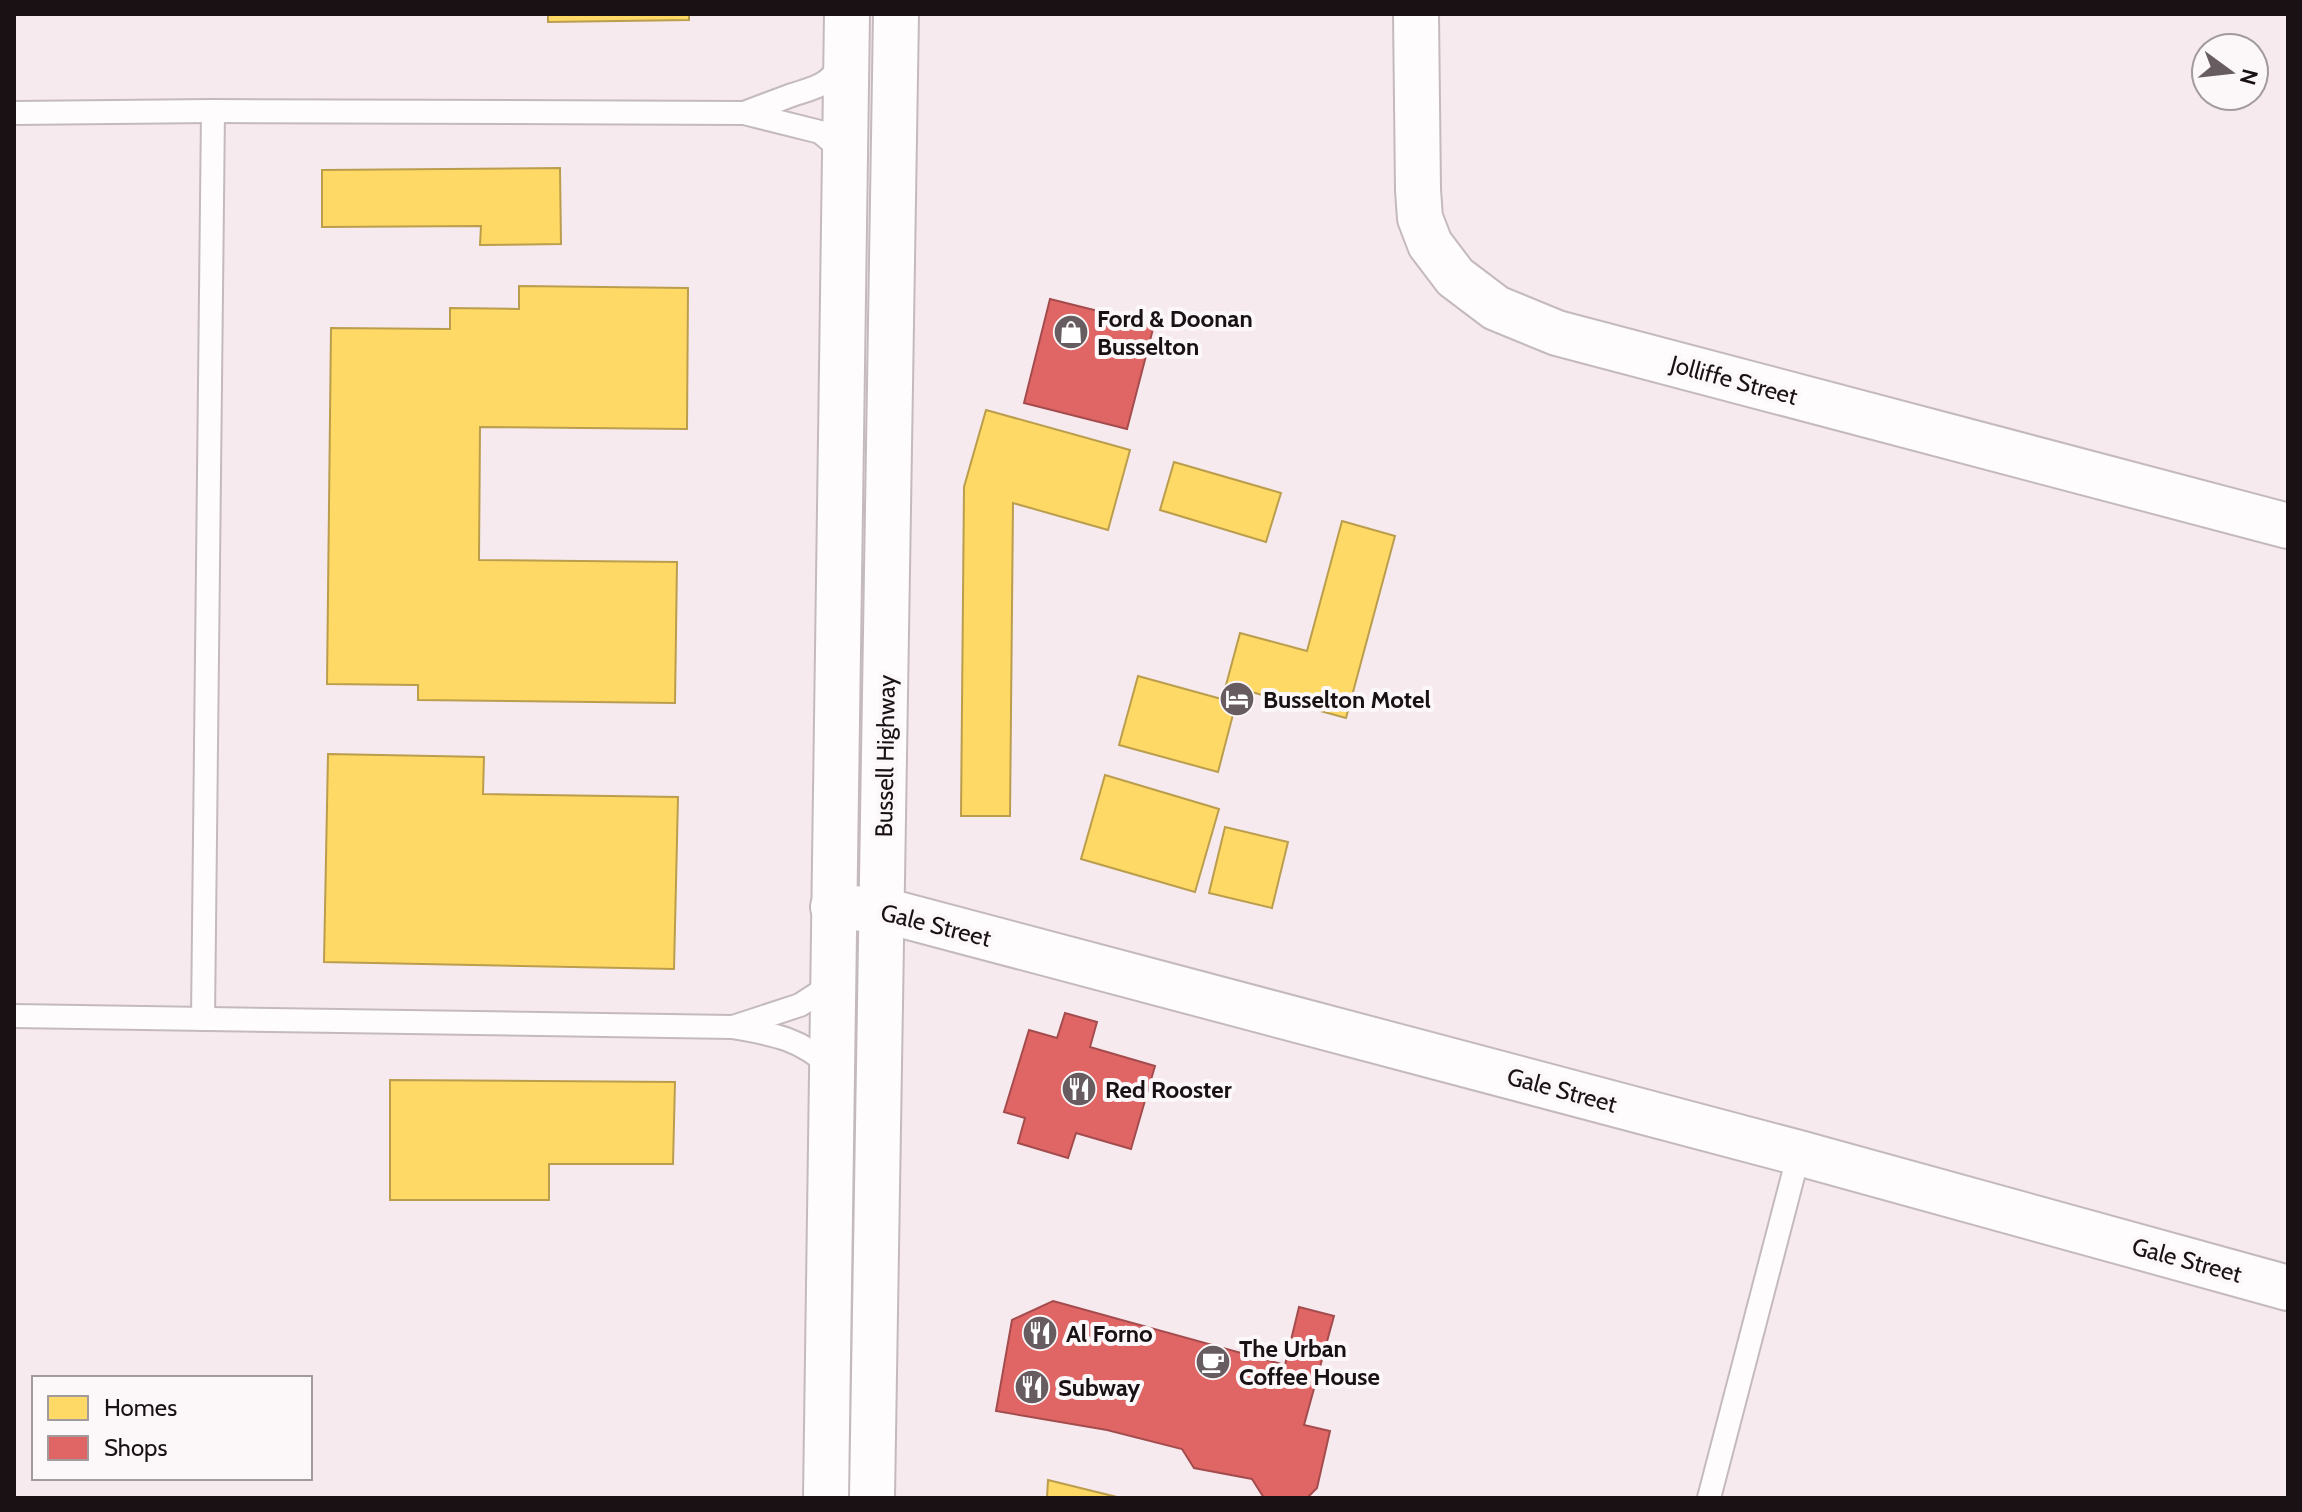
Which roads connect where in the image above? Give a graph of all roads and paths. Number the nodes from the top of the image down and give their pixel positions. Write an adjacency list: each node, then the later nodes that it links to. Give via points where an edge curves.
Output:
1 (847, 14): 4 (main road, Bussell Highway)
2 (896, 14): 11 (main road, Bussell Highway)
3 (1416, 14): 9 (main road, Jolliffe Street, via 1420,218 1430,244 1455,277 1496,308 1557,333)
4 (846, 57): 7 (lane, via 837,72 811,91); 8 (main road, Bussell Highway)
5 (213, 111): 6 (lane); 7 (lane); 14 (lane)
6 (14, 113)
7 (744, 113): 8 (lane, via 820,132)
8 (845, 152): 10 (main road, Bussell Highway)
9 (2288, 526)
10 (833, 907): 11 (main road, Gale Street); 12 (main road, Bussell Highway)
11 (883, 910): 17 (main road, Gale Street); 20 (main road, Bussell Highway)
12 (832, 980): 15 (lane, via 800,1005); 16 (main road, Bussell Highway)
13 (14, 1016): 14 (lane)
14 (203, 1019): 15 (lane)
15 (732, 1027): 16 (lane, via 786,1038)
16 (832, 1068): 19 (main road, Bussell Highway)
17 (1799, 1153): 18 (main road, Gale Street); 21 (lane)
18 (2288, 1288)
19 (826, 1498)
20 (872, 1498)
21 (1709, 1498)

